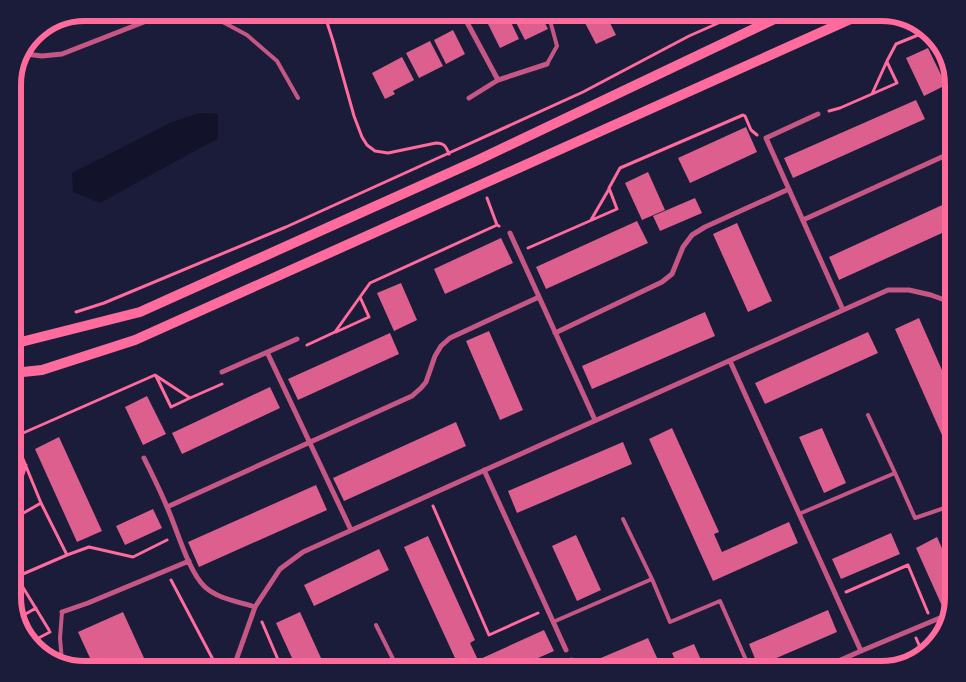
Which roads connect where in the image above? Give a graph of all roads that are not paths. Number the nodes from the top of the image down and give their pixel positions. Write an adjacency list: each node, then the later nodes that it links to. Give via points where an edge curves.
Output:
1 (144, 21): 7 (street, via 62,54)
2 (222, 21): 10 (lane, via 247,35 277,61)
3 (467, 21): 9 (street)
4 (550, 21): 8 (lane, via 557,46)
5 (768, 21): 22 (main road, via 478,160 140,312)
6 (844, 21): 25 (main road, via 135,340 42,370)
7 (29, 55)
8 (547, 64): 9 (street)
9 (498, 80): 11 (street)
10 (298, 98)
11 (469, 98)
12 (818, 114): 14 (street, via 766,138)
13 (945, 156): 15 (street)
14 (788, 189): 15 (street); 20 (street, via 692,235 683,247 672,274 662,282)
15 (803, 220): 19 (street)
16 (510, 233): 17 (street)
17 (539, 297): 20 (street); 29 (street, via 450,338 435,356 426,382 412,396)
18 (945, 300): 19 (street, via 909,290 888,290)
19 (843, 310): 24 (street)
20 (555, 333): 28 (street)
21 (298, 338): 23 (street)
22 (21, 342)
23 (267, 352): 26 (street); 29 (street)
24 (730, 361): 28 (street); 35 (street)
25 (21, 372)
26 (222, 372)
27 (868, 415): 32 (lane)
28 (595, 420): 31 (street)
29 (309, 443): 33 (street); 37 (street)
30 (144, 458): 33 (street)
31 (484, 470): 37 (street); 43 (street)
32 (894, 473): 34 (lane, via 915,518); 35 (lane)
33 (168, 507): 38 (street)
34 (945, 508)
35 (799, 514): 46 (street)
36 (623, 519): 39 (lane)
37 (351, 530): 40 (street, via 303,552 280,569)
38 (189, 561): 40 (street, via 206,587 218,595); 41 (street)
39 (652, 579): 43 (lane); 50 (lane, via 670,622 720,600)
40 (256, 607): 48 (street)
41 (62, 612): 47 (lane)
42 (941, 618): 46 (street)
43 (554, 622): 45 (street)
44 (376, 625): 49 (lane)
45 (566, 650)
46 (861, 651): 51 (street)
47 (62, 656)
48 (236, 661)
49 (394, 661)
50 (746, 661)
51 (839, 661)

